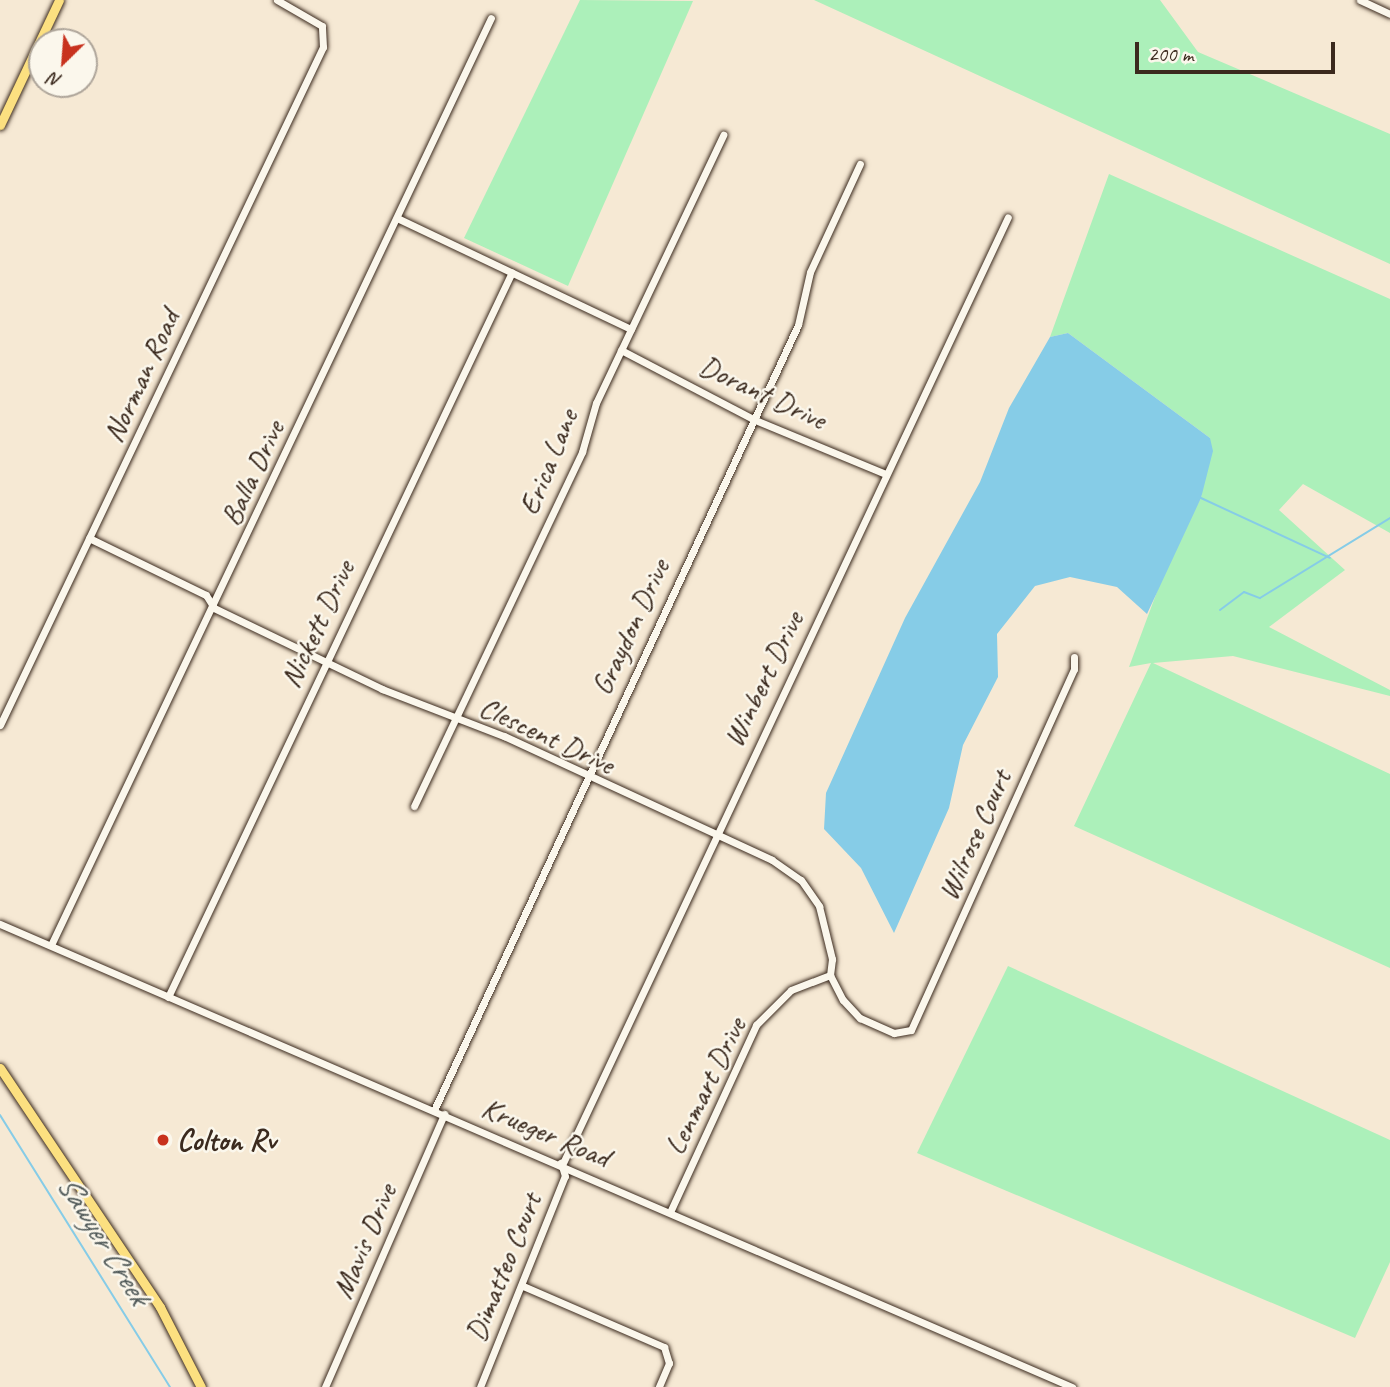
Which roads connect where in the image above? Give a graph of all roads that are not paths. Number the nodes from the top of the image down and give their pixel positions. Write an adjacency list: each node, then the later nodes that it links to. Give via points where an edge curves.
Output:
1 (59, 0): 6 (main road)
2 (277, 0): 16 (street, Norman Road, via 322,26 323,47)
3 (1360, 0): 4 (street)
4 (1390, 14)
5 (491, 18): 10 (street, Balla Drive)
6 (0, 125)
7 (723, 135): 12 (street, Erica Lane)
8 (860, 164): 14 (street, Graydon Drive, via 810,272 798,325)
9 (1007, 217): 15 (street, Winbert Drive)
10 (397, 218): 11 (street); 17 (street, Balla Drive)
11 (512, 272): 12 (street); 19 (street, Nickett Drive)
12 (631, 329): 13 (street, Erica Lane)
13 (621, 350): 14 (street, Dorant Drive); 20 (street, Erica Lane, via 596,403 582,452)
14 (753, 419): 15 (street, Dorant Drive); 22 (street, Graydon Drive)
15 (886, 474): 24 (street, Winbert Drive)
16 (89, 538): 17 (street, Clescent Drive, via 206,595); 21 (street, Norman Road)
17 (214, 608): 19 (street, Clescent Drive); 26 (street, Balla Drive)
18 (1074, 657): 29 (street, Wilrose Court, via 1074,669)
19 (324, 661): 20 (street, Clescent Drive); 28 (street, Nickett Drive)
20 (457, 718): 22 (street, Clescent Drive); 23 (street, Erica Lane)
21 (0, 725)
22 (584, 777): 24 (street, Clescent Drive); 31 (street, Graydon Drive)
23 (414, 806)
24 (715, 837): 27 (street, Clescent Drive, via 772,860 801,880 825,919); 33 (street, Winbert Drive)
25 (0, 924): 26 (street, Krueger Road)
26 (51, 945): 28 (street, Krueger Road)
27 (830, 975): 29 (street, Clescent Drive, via 860,1018 894,1033); 34 (street, Lenmart Drive, via 791,990 757,1024)
28 (168, 997): 31 (street, Krueger Road)
29 (911, 1030)
30 (0, 1068): 36 (main road, via 160,1307)
31 (435, 1108): 32 (street, Krueger Road)
32 (444, 1114): 33 (street, Krueger Road); 37 (street, Mavis Drive)
33 (562, 1163): 34 (street, Krueger Road); 35 (street, Dimatteo Court, via 565,1176)
34 (671, 1210): 40 (street, Krueger Road)
35 (523, 1286): 38 (street, Dimatteo Court); 39 (street, via 664,1347 669,1363)
36 (201, 1387)
37 (326, 1387)
38 (480, 1387)
39 (659, 1387)
40 (1072, 1387)

